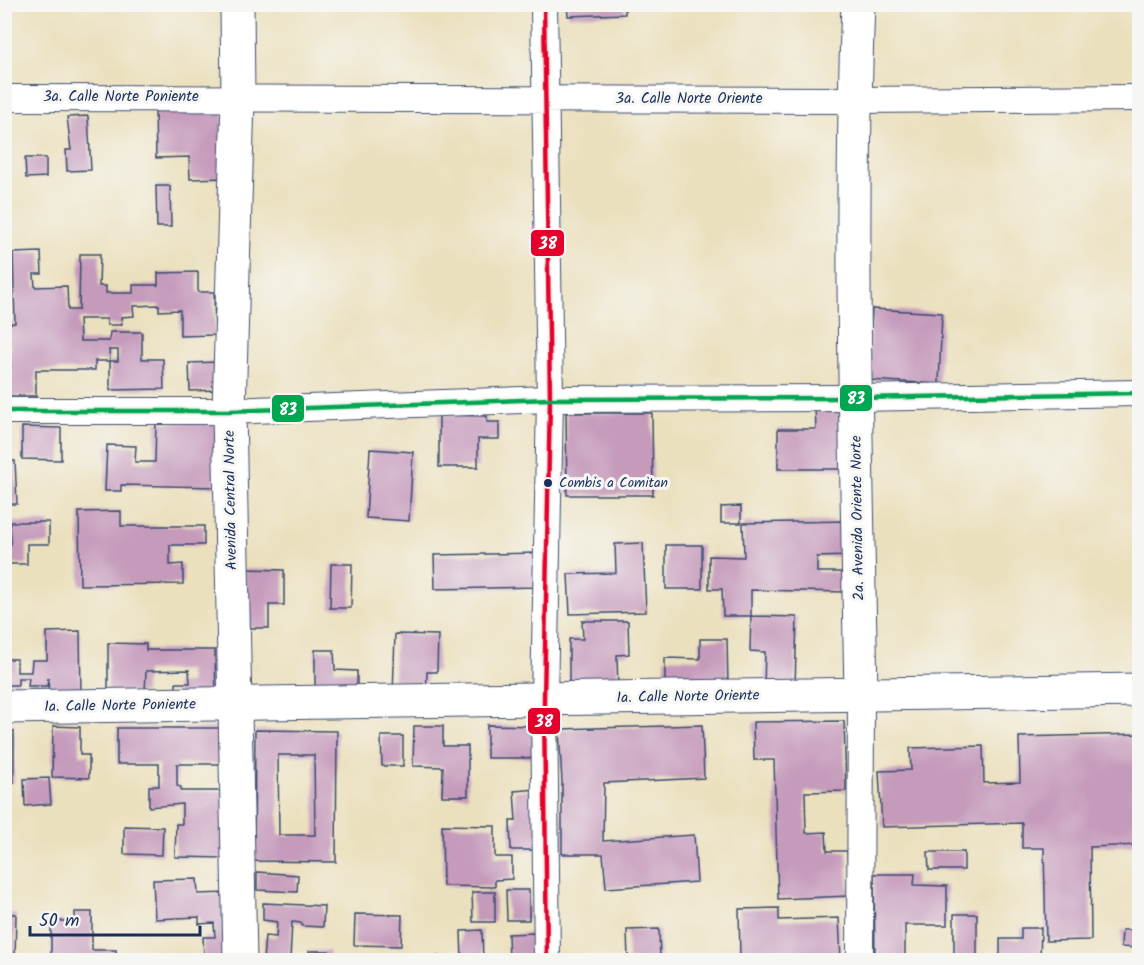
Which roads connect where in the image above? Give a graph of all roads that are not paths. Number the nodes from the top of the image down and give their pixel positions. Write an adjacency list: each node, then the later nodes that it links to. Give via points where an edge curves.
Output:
1 (237, 4): 4 (street, Avenida Central Norte)
2 (544, 4): 6 (street)
3 (858, 4): 8 (street, 2a. Avenida Oriente Norte)
4 (238, 97): 5 (street, 3a. Calle Norte Poniente); 6 (street, 3a. Calle Norte Oriente); 13 (street, Avenida Central Norte)
5 (4, 98)
6 (544, 98): 8 (street, 3a. Calle Norte Oriente); 11 (street)
7 (1140, 98): 8 (street, 3a. Calle Norte Oriente)
8 (854, 100): 10 (street, 2a. Avenida Oriente Norte)
9 (1140, 393): 10 (street)
10 (856, 398): 11 (street); 15 (street, 2a. Avenida Oriente Norte)
11 (550, 399): 13 (street); 16 (street)
12 (4, 411): 13 (street)
13 (229, 411): 17 (street, Avenida Central Norte)
14 (1140, 690): 15 (street, 1a. Calle Norte Oriente)
15 (861, 695): 16 (street, 1a. Calle Norte Oriente); 21 (street, 2a. Avenida Oriente Norte)
16 (544, 700): 17 (street, 1a. Calle Norte Oriente); 20 (street)
17 (236, 704): 18 (street, 1a. Calle Norte Poniente); 19 (street, Avenida Central Norte)
18 (4, 707)
19 (240, 960)
20 (548, 960)
21 (860, 960)

